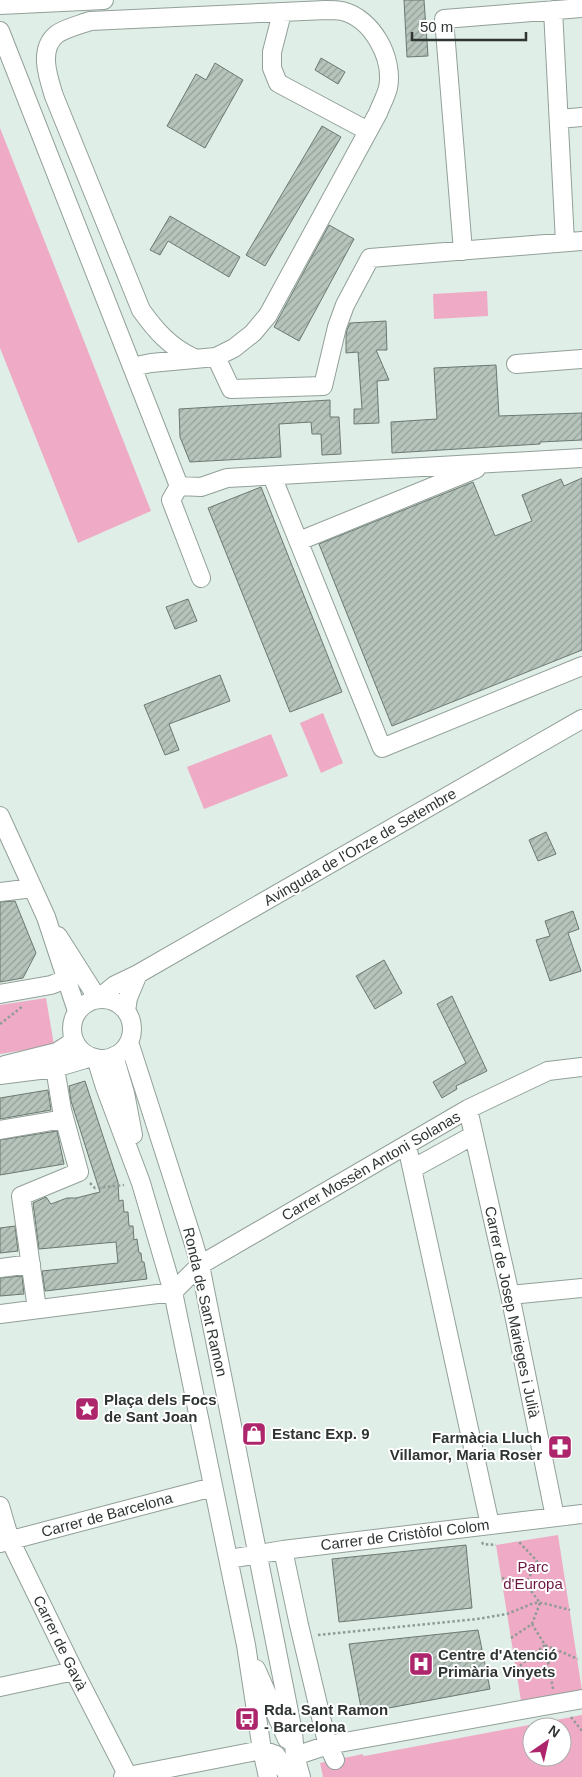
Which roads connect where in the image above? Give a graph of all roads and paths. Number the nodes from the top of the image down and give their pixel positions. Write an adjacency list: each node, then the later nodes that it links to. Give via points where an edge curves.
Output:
1 (104, 0): 2 (street)
2 (0, 5)
3 (582, 8): 4 (street)
4 (553, 10): 8 (street); 11 (street, via 444,19)
5 (282, 13): 9 (street, via 272,52 272,68 278,83); 9 (street, via 341,11 351,14 369,28 389,65 388,88); 13 (street, via 90,21 57,34 48,49 46,66 54,96 142,310 177,350)
6 (0, 30): 16 (street)
7 (582, 117): 8 (street)
8 (558, 119): 10 (street)
9 (368, 131): 12 (street, via 268,315 253,333)
10 (574, 241): 11 (street)
11 (463, 251): 12 (street, via 370,258 345,305 323,386 231,389)
12 (216, 357): 13 (street)
13 (194, 358): 16 (street)
14 (582, 359): 15 (street)
15 (516, 364)
16 (132, 367): 20 (street)
17 (582, 458): 18 (street)
18 (491, 464): 19 (street); 21 (street)
19 (272, 476): 20 (street, via 227,478 200,487); 21 (street)
20 (179, 486): 22 (street, via 171,500)
21 (298, 541): 23 (street, via 382,748)
22 (201, 578)
23 (582, 666)
24 (582, 719): 29 (street, Avinguda de l'Onze de Setembre)
25 (0, 816): 26 (street)
26 (33, 888): 27 (street); 28 (street)
27 (0, 892)
28 (46, 917): 30 (street); 32 (street)
29 (138, 974): 32 (street, Avinguda de l'Onze de Setembre, via 115,985); 34 (street)
30 (66, 980): 31 (street); 33 (street)
31 (0, 994)
32 (98, 999): 33 (street, via 85,1003); 34 (street, via 112,1000)
33 (77, 1011): 35 (street, via 72,1026)
34 (126, 1011): 36 (street, Ronda de Sant Ramon, via 132,1028)
35 (74, 1041): 37 (street, via 80,1050); 38 (street, via 57,1052)
36 (129, 1042): 37 (street, via 121,1052); 42 (street, Ronda de Sant Ramon)
37 (101, 1057): 40 (street); 46 (street, Ronda de Sant Ramon, via 125,1093); 51 (street, Ronda de Sant Ramon, via 105,1087)
38 (0, 1066)
39 (582, 1067): 43 (street, Carrer Mossèn Antoni Solanas, via 548,1071)
40 (54, 1068): 41 (street); 44 (street)
41 (0, 1075)
42 (144, 1089): 46 (street, Ronda de Sant Ramon); 53 (street, Ronda de Sant Ramon)
43 (468, 1108): 47 (street, Carrer de Josep Marieges i Julià); 48 (street, Carrer Mossèn Antoni Solanas)
44 (64, 1118): 45 (street); 50 (street)
45 (0, 1130)
46 (133, 1133): 51 (street, Ronda de Sant Ramon)
47 (474, 1135): 49 (street); 57 (street, Carrer de Josep Marieges i Julià)
48 (407, 1146): 49 (street); 53 (street, Carrer Mossèn Antoni Solanas)
49 (412, 1169): 64 (street)
50 (79, 1172): 51 (path, via 95,1188); 52 (street, via 21,1196)
51 (141, 1182): 56 (street, Ronda de Sant Ramon)
52 (31, 1264): 54 (street); 58 (street)
53 (200, 1265): 56 (street, Carrer Mossèn Antoni Solanas); 68 (street, Ronda de Sant Ramon)
54 (0, 1268)
55 (582, 1288): 57 (street)
56 (173, 1292): 58 (street); 60 (street, Ronda de Sant Ramon)
57 (510, 1295): 63 (street, Carrer de Josep Marieges i Julià)
58 (37, 1309): 59 (street)
59 (0, 1314)
60 (213, 1487): 65 (street, Carrer de Barcelona); 69 (street, Ronda de Sant Ramon)
61 (0, 1506): 65 (street, Carrer de Gavà)
62 (582, 1514): 63 (street, Carrer de Cristòfol Colom)
63 (554, 1517): 64 (street, Carrer de Cristòfol Colom)
64 (490, 1525): 67 (street, Carrer de Cristòfol Colom)
65 (5, 1541): 81 (street, Carrer de Gavà)
66 (518, 1541): 71 (path, via 536,1561)
67 (283, 1550): 68 (street, Carrer de Cristòfol Colom); 75 (street)
68 (257, 1554): 69 (street, Carrer de Cristòfol Colom); 89 (street, Ronda de Sant Ramon)
69 (229, 1559): 77 (street, Ronda de Sant Ramon)
70 (502, 1578): 71 (path)
71 (526, 1584): 72 (path)
72 (540, 1603): 73 (path); 74 (path); 75 (path, via 507,1614 477,1619)
73 (570, 1610)
74 (532, 1624): 76 (path); 78 (path)
75 (302, 1636): 88 (street)
76 (511, 1638)
77 (246, 1645): 87 (street, Ronda de Sant Ramon); 89 (street, Ronda de Sant Ramon)
78 (545, 1645): 79 (path); 80 (path); 83 (path)
79 (578, 1659)
80 (516, 1669)
81 (74, 1671): 82 (street); 90 (street, Carrer de Gavà)
82 (0, 1688)
83 (554, 1695)
84 (582, 1699): 88 (street)
85 (572, 1718): 86 (path)
86 (582, 1731)
87 (262, 1750): 90 (street); 91 (street, Ronda de Sant Ramon); 92 (street, via 276,1755)
88 (331, 1752): 89 (street)
89 (295, 1756): 93 (street, Ronda de Sant Ramon)
90 (125, 1777)
91 (268, 1777)
92 (289, 1777)
93 (301, 1777)

